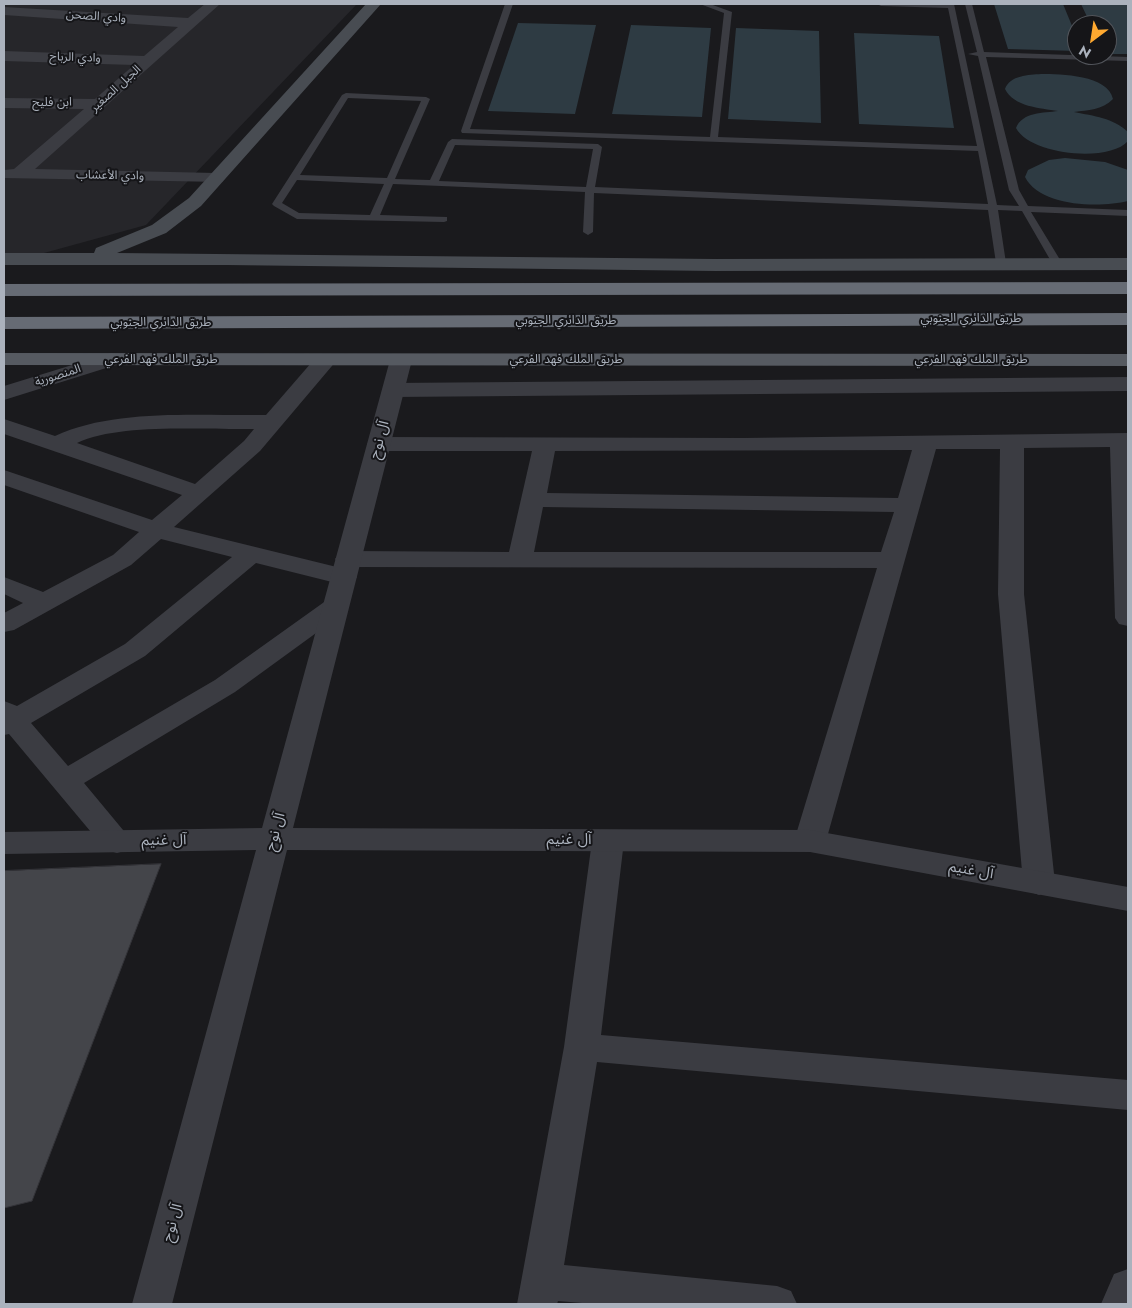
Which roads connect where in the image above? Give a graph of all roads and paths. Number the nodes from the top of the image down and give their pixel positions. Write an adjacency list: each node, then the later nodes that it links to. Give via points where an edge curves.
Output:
1 (213, 4): 9 (street, الجبل الصغير)
2 (374, 4): 21 (main road)
3 (508, 4): 17 (lane, via 465,131)
4 (704, 4): 17 (lane, via 728,12)
5 (881, 4): 7 (lane)
6 (969, 4): 11 (lane)
7 (951, 5): 10 (lane)
8 (4, 11): 9 (street, وادي الصحن)
9 (189, 23): 14 (street, الجبل الصغير)
10 (961, 54): 11 (lane); 18 (lane)
11 (981, 54): 13 (lane); 27 (lane, via 1014,190)
12 (4, 56): 14 (street, وادي الرباح)
13 (1128, 59)
14 (147, 60): 16 (street, الجبل الصغير)
15 (4, 103): 16 (street, ابن فليح)
16 (99, 104): 19 (street, الجبل الصغير)
17 (714, 139): 18 (lane)
18 (982, 149): 26 (lane)
19 (12, 174): 21 (street, وادي الأعشاب)
20 (294, 177): 22 (lane); 22 (lane, via 346,95 426,99); 29 (lane, via 277,204 297,216)
21 (216, 178): 25 (main road)
22 (390, 182): 23 (lane); 29 (lane)
23 (433, 184): 24 (lane); 24 (lane, via 452,142 598,148)
24 (590, 190): 26 (lane); 31 (lane)
25 (195, 202): 33 (main road, via 140,239 95,254); 34 (main road, via 184,238 205,252)
26 (992, 207): 27 (lane); 35 (lane)
27 (1026, 208): 28 (lane); 36 (lane)
28 (1128, 213)
29 (374, 217): 30 (lane)
30 (444, 219)
31 (588, 232)
32 (4, 258): 33 (main road)
33 (52, 258): 34 (main road)
34 (226, 258): 35 (main road, via 715,265)
35 (1001, 263): 36 (main road)
36 (1057, 263): 37 (main road)
37 (1128, 264)
38 (4, 276): 40 (highway)
39 (1128, 288): 40 (highway)
40 (365, 289): 41 (highway)
41 (4, 290)
42 (952, 318): 43 (highway, طريق الدائري الجنوبي); 44 (highway, طريق الدائري الجنوبي); 46 (highway)
43 (1128, 319)
44 (298, 322): 45 (highway, طريق الدائري الجنوبي); 47 (highway)
45 (4, 323)
46 (1128, 325)
47 (4, 337)
48 (4, 359): 49 (main road, طريق الملك فهد الفرعي)
49 (112, 360): 50 (main road, طريق الملك فهد الفرعي); 55 (street, المنصورية)
50 (326, 360): 51 (main road, طريق الملك فهد الفرعي); 56 (street)
51 (401, 360): 52 (main road, طريق الملك فهد الفرعي); 54 (street, آل نوح)
52 (1128, 360)
53 (1128, 384): 54 (street)
54 (393, 390): 62 (street, آل نوح)
55 (4, 394)
56 (273, 422): 61 (street, via 123,424 84,430); 65 (street, via 252,446)
57 (4, 426): 61 (street)
58 (1124, 440): 60 (street); 75 (street)
59 (926, 442): 60 (street); 63 (street); 67 (street)
60 (1012, 442): 84 (street, via 1011,594)
61 (57, 444): 65 (street)
62 (379, 444): 63 (street); 72 (street, آل نوح)
63 (545, 444): 66 (street)
64 (9, 485): 68 (street)
65 (199, 493): 68 (street)
66 (533, 500): 67 (street); 70 (street)
67 (908, 505): 71 (street)
68 (156, 530): 69 (street); 74 (street, via 122,560)
69 (251, 554): 72 (street); 77 (street, via 135,650)
70 (520, 559): 71 (street); 72 (street)
71 (892, 560): 82 (street)
72 (343, 581): 78 (street, via 226,686); 79 (street, آل نوح)
73 (4, 586): 74 (street)
74 (44, 602): 76 (street)
75 (1128, 618)
76 (4, 624)
77 (7, 719): 78 (street)
78 (65, 781): 81 (street)
79 (275, 839): 80 (street, آل غنيم); 81 (street, آل غنيم); 90 (street, آل نوح)
80 (608, 840): 82 (street, آل غنيم); 86 (street)
81 (117, 842): 83 (street, آل غنيم)
82 (810, 842): 84 (street, آل غنيم)
83 (4, 843)
84 (1039, 883): 85 (street, آل غنيم)
85 (1128, 899)
86 (582, 1047): 87 (street); 89 (street)
87 (1128, 1096)
88 (1128, 1287): 92 (street)
89 (540, 1293): 91 (street)
90 (152, 1304)
91 (777, 1304)
92 (1121, 1304)

